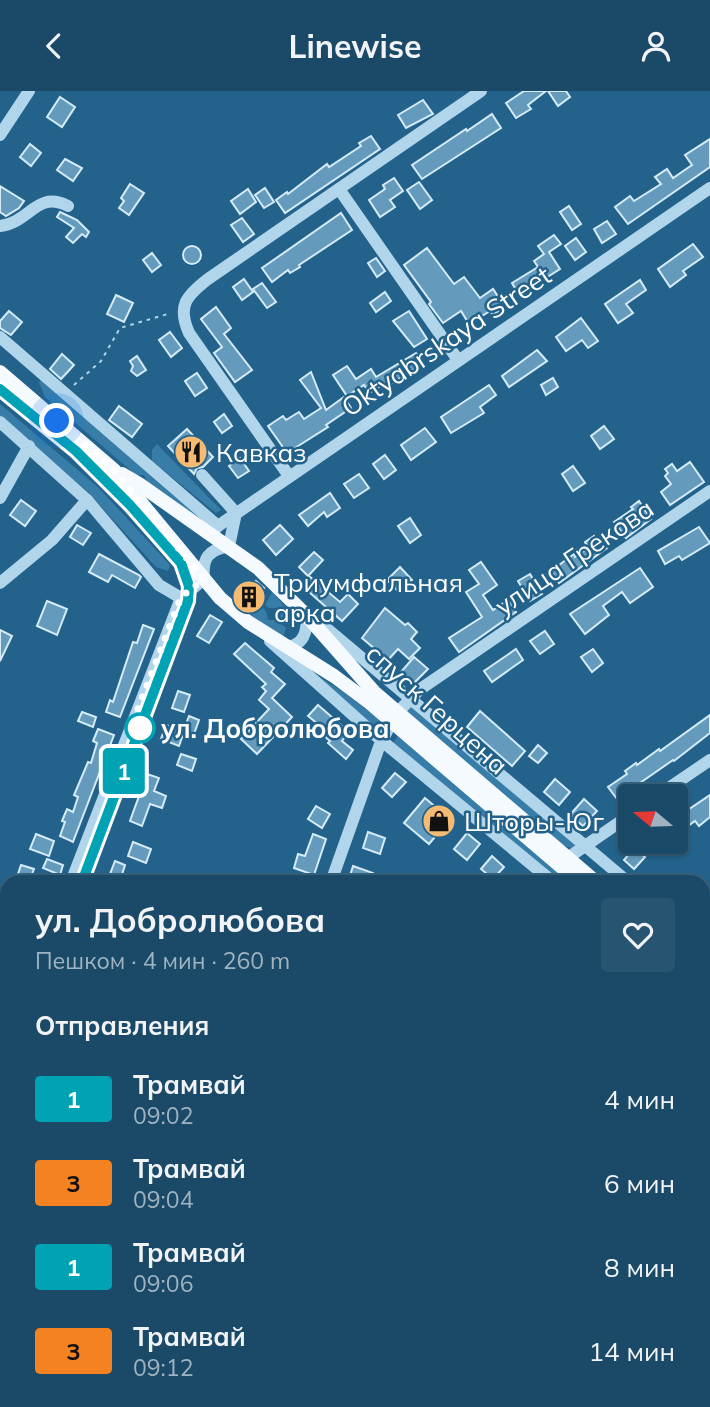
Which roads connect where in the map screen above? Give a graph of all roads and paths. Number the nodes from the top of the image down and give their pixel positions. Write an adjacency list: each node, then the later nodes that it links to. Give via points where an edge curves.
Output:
1 (29, 91): 3 (street)
2 (481, 91): 5 (street)
3 (0, 135)
4 (710, 188): 10 (street, Oktyabrskaya Street)
5 (339, 189): 8 (street, via 208,279 192,292); 10 (street)
6 (68, 206): 7 (street, via 51,200 11,225)
7 (0, 226)
8 (183, 310): 12 (path, via 120,328 101,361); 17 (street, via 188,333)
9 (0, 337): 12 (street, спуск Герцена)
10 (458, 360): 17 (street, Oktyabrskaya Street)
11 (0, 372): 15 (main road, спуск Герцена)
12 (65, 393): 22 (street, спуск Герцена)
13 (0, 422): 14 (street)
14 (29, 446): 19 (street); 20 (street)
15 (114, 470): 22 (main road, спуск Герцена); 24 (main road, спуск Герцена)
16 (202, 475): 21 (street)
17 (289, 476): 21 (street, Oktyabrskaya Street)
18 (710, 491): 31 (street, улица Грекова)
19 (0, 498)
20 (87, 500): 25 (street, via 52,540); 27 (street, via 159,585)
21 (236, 513): 22 (street, Oktyabrskaya Street); 23 (street)
22 (215, 530): 23 (main road, спуск Герцена)
23 (229, 547): 24 (street, via 209,555 203,566); 26 (main road, спуск Герцена)
24 (204, 579): 27 (street); 29 (main road, спуск Герцена)
25 (0, 583)
26 (282, 591): 28 (main road, спуск Герцена); 31 (street)
27 (181, 597): 39 (street)
28 (307, 615): 30 (street, via 305,636); 32 (main road, спуск Герцена)
29 (248, 622): 30 (main road, спуск Герцена); 33 (street)
30 (285, 647): 32 (main road, спуск Герцена)
31 (411, 699): 32 (street, улица Грекова); 37 (street)
32 (395, 716): 33 (street, улица Грекова); 38 (main road, спуск Герцена); 42 (main road, спуск Герцена)
33 (382, 741): 40 (street, улица Грекова); 41 (street)
34 (710, 760): 35 (street)
35 (675, 784)
36 (618, 823): 37 (street)
37 (585, 846): 38 (street); 44 (street)
38 (569, 857): 43 (main road, спуск Герцена)
39 (74, 875)
40 (334, 875)
41 (545, 875)
42 (569, 875)
43 (588, 875)
44 (620, 875)

